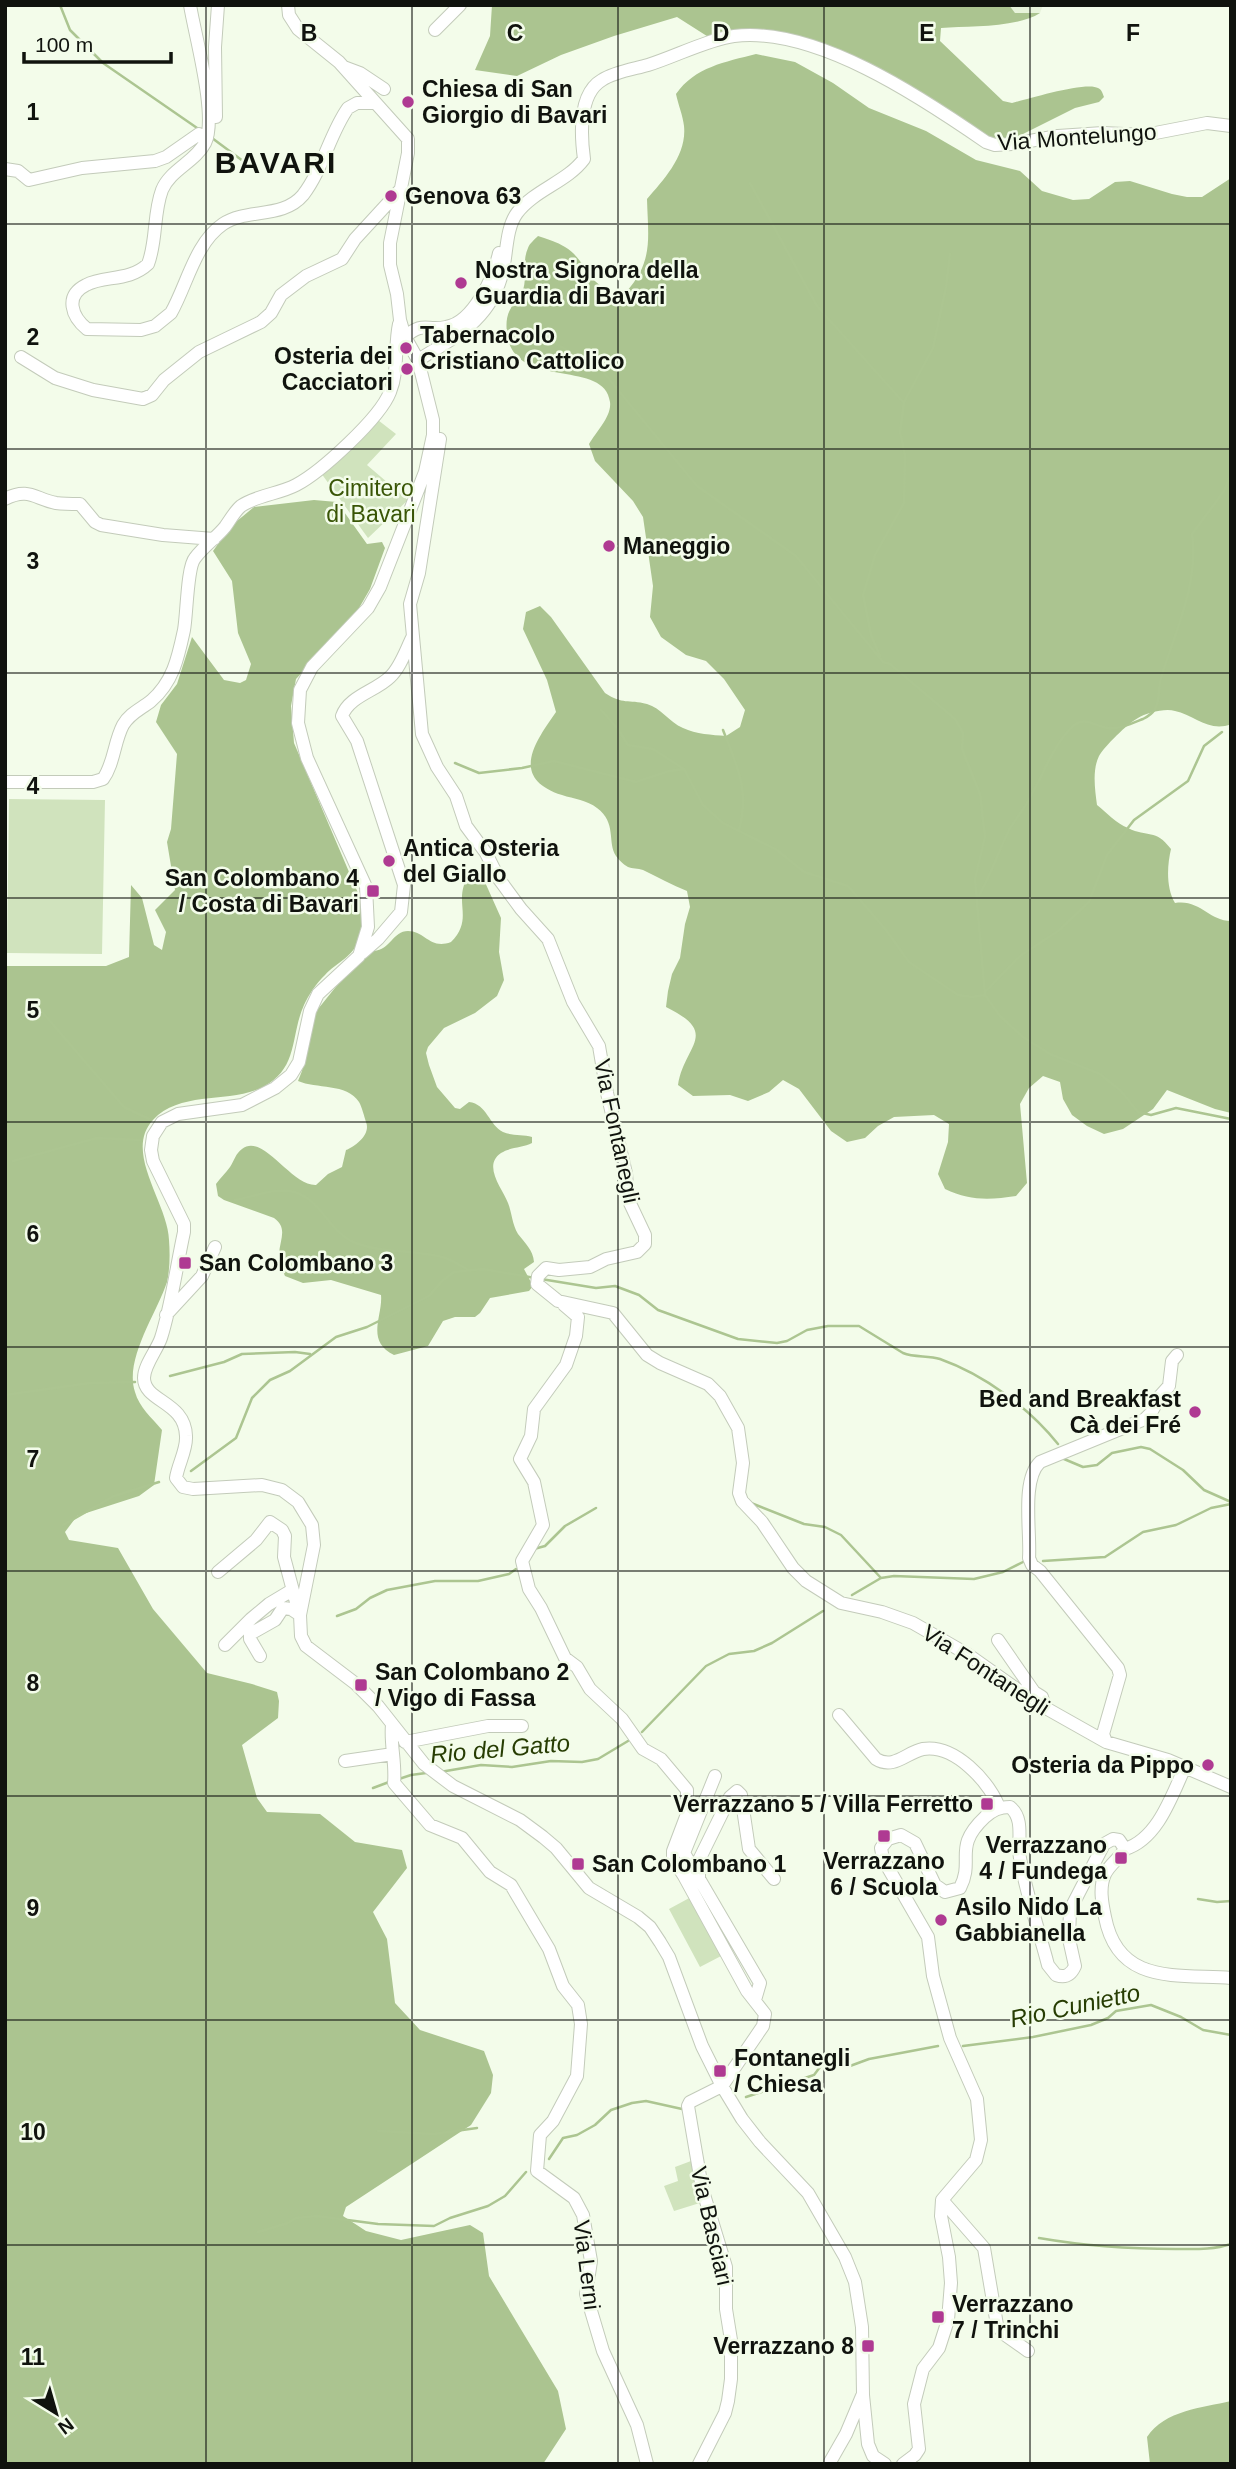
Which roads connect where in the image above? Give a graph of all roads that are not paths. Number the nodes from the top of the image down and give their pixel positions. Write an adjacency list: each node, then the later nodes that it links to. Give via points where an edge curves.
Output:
1 (190, 5): 9 (street)
2 (218, 5): 9 (street, via 218,114)
3 (288, 5): 6 (street, via 298,29)
4 (460, 5): 5 (street)
5 (435, 30)
6 (343, 67): 7 (street, via 360,72); 8 (street)
7 (384, 89)
8 (375, 103): 11 (street, via 348,108 318,170 296,201 280,209 237,217 214,232 164,320 141,330 87,329 72,312 76,293 88,284 133,274 148,264 163,188); 13 (street, via 405,134 409,146)
9 (209, 119): 11 (street)
10 (1231, 126): 14 (street, Via Montelungo, via 1207,123 1145,135 1103,133 995,145 871,70 838,56 794,40 733,36 601,80 586,102 581,130 584,159)
11 (207, 138): 12 (street, via 200,134 155,161 82,168 29,180 19,171)
12 (5, 169)
13 (400, 190): 15 (street, via 389,254); 17 (street, via 342,259 306,276 281,295 261,322 200,352 143,399 55,378)
14 (517, 213): 16 (street, via 504,223 490,283 466,316 446,327 421,326); 18 (street, via 488,306 466,331)
15 (400, 320): 16 (street); 21 (street, via 397,365 381,408 316,472 277,494 243,505)
16 (405, 337): 18 (street)
17 (21, 357)
18 (418, 360): 19 (street)
19 (433, 420): 22 (street, Via Fontanegli, via 440,436 410,604); 24 (street, via 425,472 380,587 368,608 312,667 300,690 298,723 307,758 366,887 368,927)
20 (5, 499): 21 (street, via 32,493 55,503 80,504 101,525)
21 (214, 539): 23 (street, via 191,564 174,671 158,695 125,722 103,779)
22 (412, 638): 24 (street, via 390,677 342,716 357,741 404,885 401,912); 26 (street, Via Fontanegli, via 422,734 430,752 456,796 469,832 521,909 548,939 573,1002 600,1046 628,1199 645,1235 645,1244 637,1252 590,1268 545,1268 537,1284)
23 (5, 782)
24 (359, 956): 27 (street, via 318,994 291,1075 242,1105 178,1114 162,1122 153,1136 153,1161 184,1224)
25 (215, 1247): 27 (street, via 202,1276)
26 (558, 1301): 35 (street, Via Fontanegli, via 613,1313 647,1355 708,1384 720,1396 738,1428 742,1501 806,1581 841,1603 913,1623); 51 (street, via 579,1321 566,1364 534,1409 531,1436 520,1459 534,1482 543,1525 522,1561 523,1570 565,1658 578,1667 590,1689 622,1719 643,1749 661,1759 687,1790 687,1814 673,1859 747,1991)
27 (166, 1316): 31 (street, via 144,1376 153,1395 182,1418 185,1448 176,1478 183,1487 193,1489 262,1485 282,1490 298,1502 312,1524 314,1545)
28 (1177, 1354): 40 (street, via 1170,1387 1145,1419 1040,1462 1029,1494 1032,1565 1118,1668 1120,1675 1103,1734)
29 (218, 1572): 30 (street, via 257,1540 270,1522 285,1536 284,1557)
30 (295, 1596): 31 (street); 33 (street, via 289,1592 269,1604)
31 (300, 1612): 34 (street, via 283,1608 275,1620 250,1634); 37 (street, via 306,1646 356,1684)
32 (998, 1640): 35 (street, via 1042,1697)
33 (225, 1645)
34 (260, 1656)
35 (1044, 1708): 40 (street, Via Fontanegli)
36 (839, 1715): 46 (street, via 882,1763 923,1749 945,1751 962,1760 994,1794)
37 (392, 1725): 39 (street); 41 (street)
38 (522, 1727): 39 (street, via 488,1726)
39 (405, 1742): 52 (street, via 453,1786 543,1836 590,1888 650,1927 669,1956)
40 (1106, 1742): 43 (street, Via Fontanegli)
41 (393, 1754): 42 (street); 57 (street, Via Lerni, via 394,1783 430,1825 462,1839 490,1872 511,1885 549,1949 563,1986 578,2005 581,2024 576,2076 553,2121 540,2135 537,2171 574,2198 583,2215 590,2261 586,2294 603,2351 637,2425)
42 (345, 1761)
43 (1185, 1767): 45 (street, Via Fontanegli); 47 (street, via 1163,1815)
44 (715, 1776): 49 (street, via 684,1853)
45 (1231, 1787)
46 (999, 1807): 47 (street, via 1016,1812 1020,1857 1048,1965 1060,1977 1070,1975 1075,1966 1069,1918 1082,1883 1108,1840 1119,1840); 53 (street, via 972,1830 960,1888 945,1892 935,1885 915,1843 901,1835 888,1839 881,1848 928,1937 950,2038 977,2099 981,2140 976,2160)
47 (1125, 1849): 50 (street, via 1104,1876 1101,1896 1105,1921 1120,1953 1132,1965 1150,1972)
48 (774, 1879): 49 (street, via 749,1849 737,1791 699,1860)
49 (699, 1880): 51 (street, via 760,1983)
50 (1231, 1978)
51 (757, 1994): 52 (street, via 765,2014 763,2026)
52 (720, 2083): 55 (street, via 760,2142 808,2193 845,2257 855,2282 862,2327); 58 (street, Via Basciari, via 688,2106 702,2188 726,2267 731,2340 729,2401)
53 (942, 2200): 54 (street, via 984,2248 997,2325); 60 (street, via 951,2283 948,2320 939,2348 923,2368 914,2404 919,2449)
54 (1028, 2351)
55 (863, 2395): 56 (street); 59 (street, via 870,2450)
56 (830, 2462)
57 (647, 2464)
58 (699, 2464)
59 (885, 2464)
60 (903, 2464)

